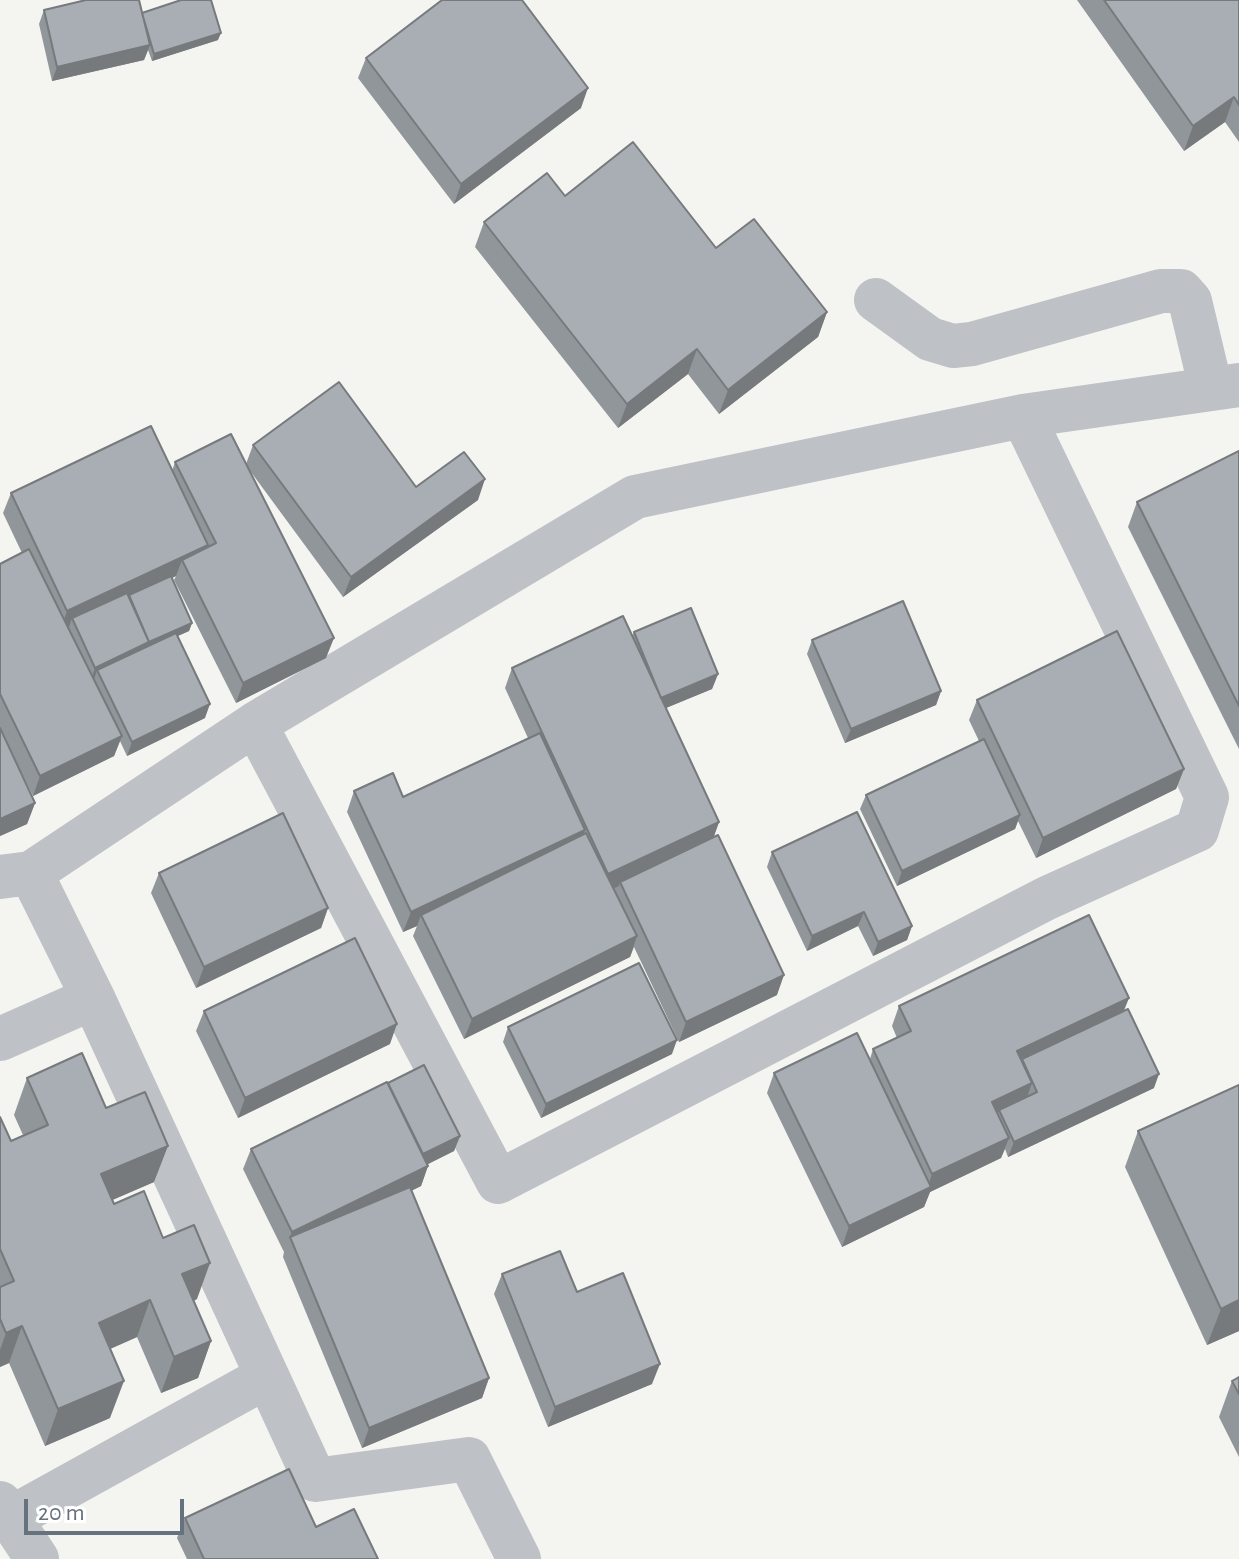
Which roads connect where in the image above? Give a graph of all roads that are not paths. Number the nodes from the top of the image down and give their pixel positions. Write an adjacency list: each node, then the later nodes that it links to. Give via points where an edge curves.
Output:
1 (876, 300): 2 (street, via 930,339 953,346 1161,291 1181,291 1190,301)
2 (1225, 387): 3 (street)
3 (1023, 416): 4 (street, via 635,497); 4 (street, via 1207,797 1197,830 1047,898 498,1182)
4 (255, 724): 5 (street)
5 (15, 875): 6 (street)
6 (93, 998): 7 (street); 8 (street)
7 (0, 1039)
8 (266, 1377): 9 (street); 11 (street, via 315,1480 469,1459)
9 (5, 1511): 10 (street)
10 (37, 1559)
11 (519, 1559)

